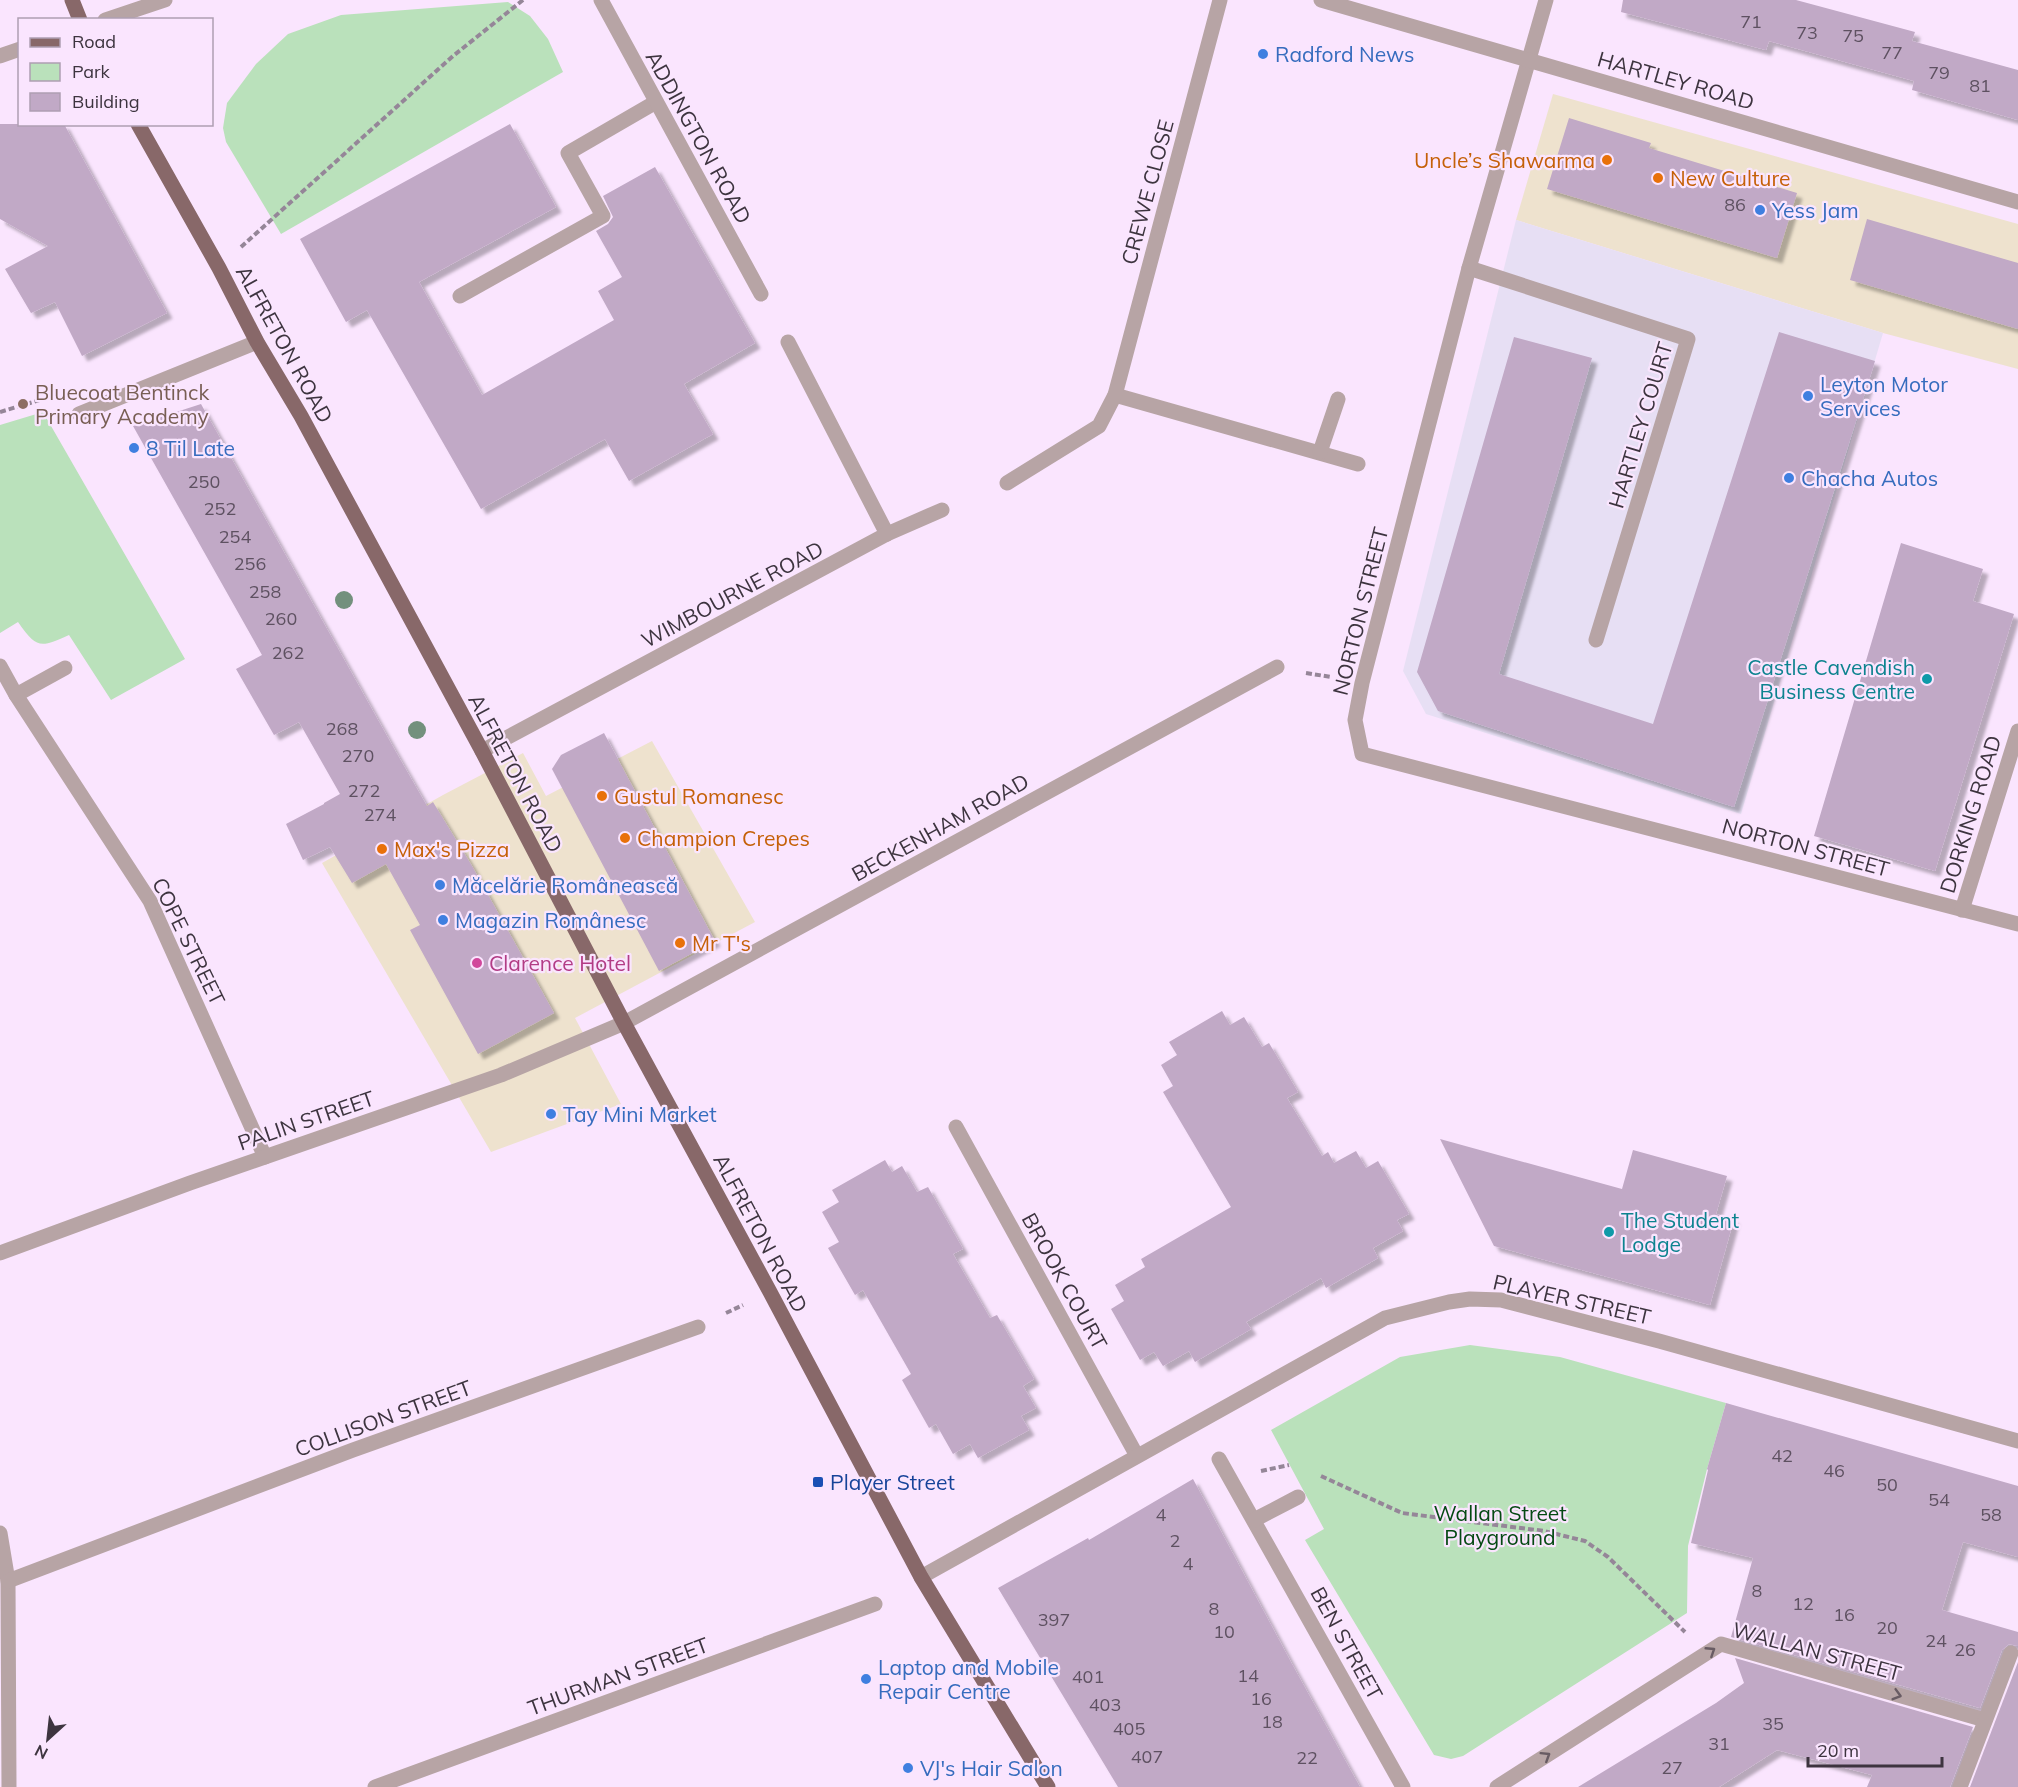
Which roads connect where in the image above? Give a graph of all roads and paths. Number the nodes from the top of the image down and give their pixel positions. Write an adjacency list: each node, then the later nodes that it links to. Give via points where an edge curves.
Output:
1 (72, 0): 8 (main road)
2 (165, 0): 9 (street)
3 (523, 0): 16 (path, via 453,56)
4 (601, 0): 13 (street, ADDINGTON ROAD)
5 (1220, 0): 22 (street, CREWE CLOSE)
6 (1321, 0): 12 (street, HARTLEY ROAD)
7 (1546, 0): 12 (street, NORTON STREET)
8 (79, 18)
9 (111, 18)
10 (18, 50): 11 (street)
11 (0, 56)
12 (1529, 59): 15 (street, HARTLEY ROAD); 17 (street, NORTON STREET)
13 (656, 102): 18 (street, ADDINGTON ROAD); 19 (street, via 568,153 603,216)
14 (139, 126): 16 (main road, ALFRETON ROAD)
15 (2018, 202)
16 (219, 268): 20 (main road, ALFRETON ROAD)
17 (1469, 268): 31 (street, HARTLEY COURT, via 1688,339); 35 (street, NORTON STREET)
18 (761, 294)
19 (460, 296)
20 (257, 342): 25 (street); 38 (main road, ALFRETON ROAD)
21 (788, 342): 30 (street)
22 (1115, 395): 26 (street); 28 (street, CREWE CLOSE, via 1099,426)
23 (1338, 399): 26 (street)
24 (0, 412): 25 (path, via 50,397)
25 (79, 414)
26 (1320, 452): 27 (street)
27 (1358, 464)
28 (1007, 483)
29 (942, 510): 30 (street, WIMBOURNE ROAD)
30 (887, 534): 38 (street, WIMBOURNE ROAD)
31 (1596, 640)
32 (0, 666): 36 (street, COPE STREET)
33 (1277, 667): 35 (path); 41 (street, BECKENHAM ROAD)
34 (65, 668): 36 (street)
35 (1362, 683): 39 (street, NORTON STREET, via 1355,720 1362,754)
36 (16, 695): 43 (street, COPE STREET, via 150,901)
37 (2018, 731): 39 (street, DORKING ROAD)
38 (482, 751): 41 (main road, ALFRETON ROAD)
39 (1962, 910): 40 (street, NORTON STREET)
40 (2018, 924)
41 (624, 1023): 43 (street, PALIN STREET, via 501,1075); 45 (main road, ALFRETON ROAD)
42 (956, 1126): 48 (street, BROOK COURT)
43 (265, 1157): 44 (street, PALIN STREET)
44 (0, 1253)
45 (770, 1292): 46 (path); 56 (main road, ALFRETON ROAD)
46 (698, 1327): 57 (street, COLLISON STREET, via 353,1450)
47 (2018, 1441): 48 (street, PLAYER STREET, via 1659,1341 1500,1300 1470,1299 1385,1318)
48 (1137, 1456): 56 (street, PLAYER STREET)
49 (1219, 1459): 52 (street, BEN STREET)
50 (1289, 1464): 52 (path)
51 (1312, 1472): 60 (path, via 1402,1513 1544,1531 1586,1541 1675,1620)
52 (1230, 1477): 54 (street, BEN STREET)
53 (1298, 1497): 54 (street)
54 (1254, 1520): 66 (street, BEN STREET)
55 (0, 1533): 57 (street)
56 (921, 1577): 65 (main road, ALFRETON ROAD)
57 (8, 1581): 61 (street)
58 (875, 1604): 64 (street, THURMAN STREET)
59 (2011, 1653): 62 (street)
60 (1704, 1655): 62 (street, WALLAN STREET, one-way to 62, via 1721,1644); 67 (street, WALLAN STREET, one-way to 60)
61 (4, 1696): 63 (street)
62 (1985, 1720): 68 (street)
63 (9, 1787)
64 (375, 1787)
65 (1048, 1787)
66 (1403, 1787)
67 (1497, 1787)
68 (1960, 1787)

